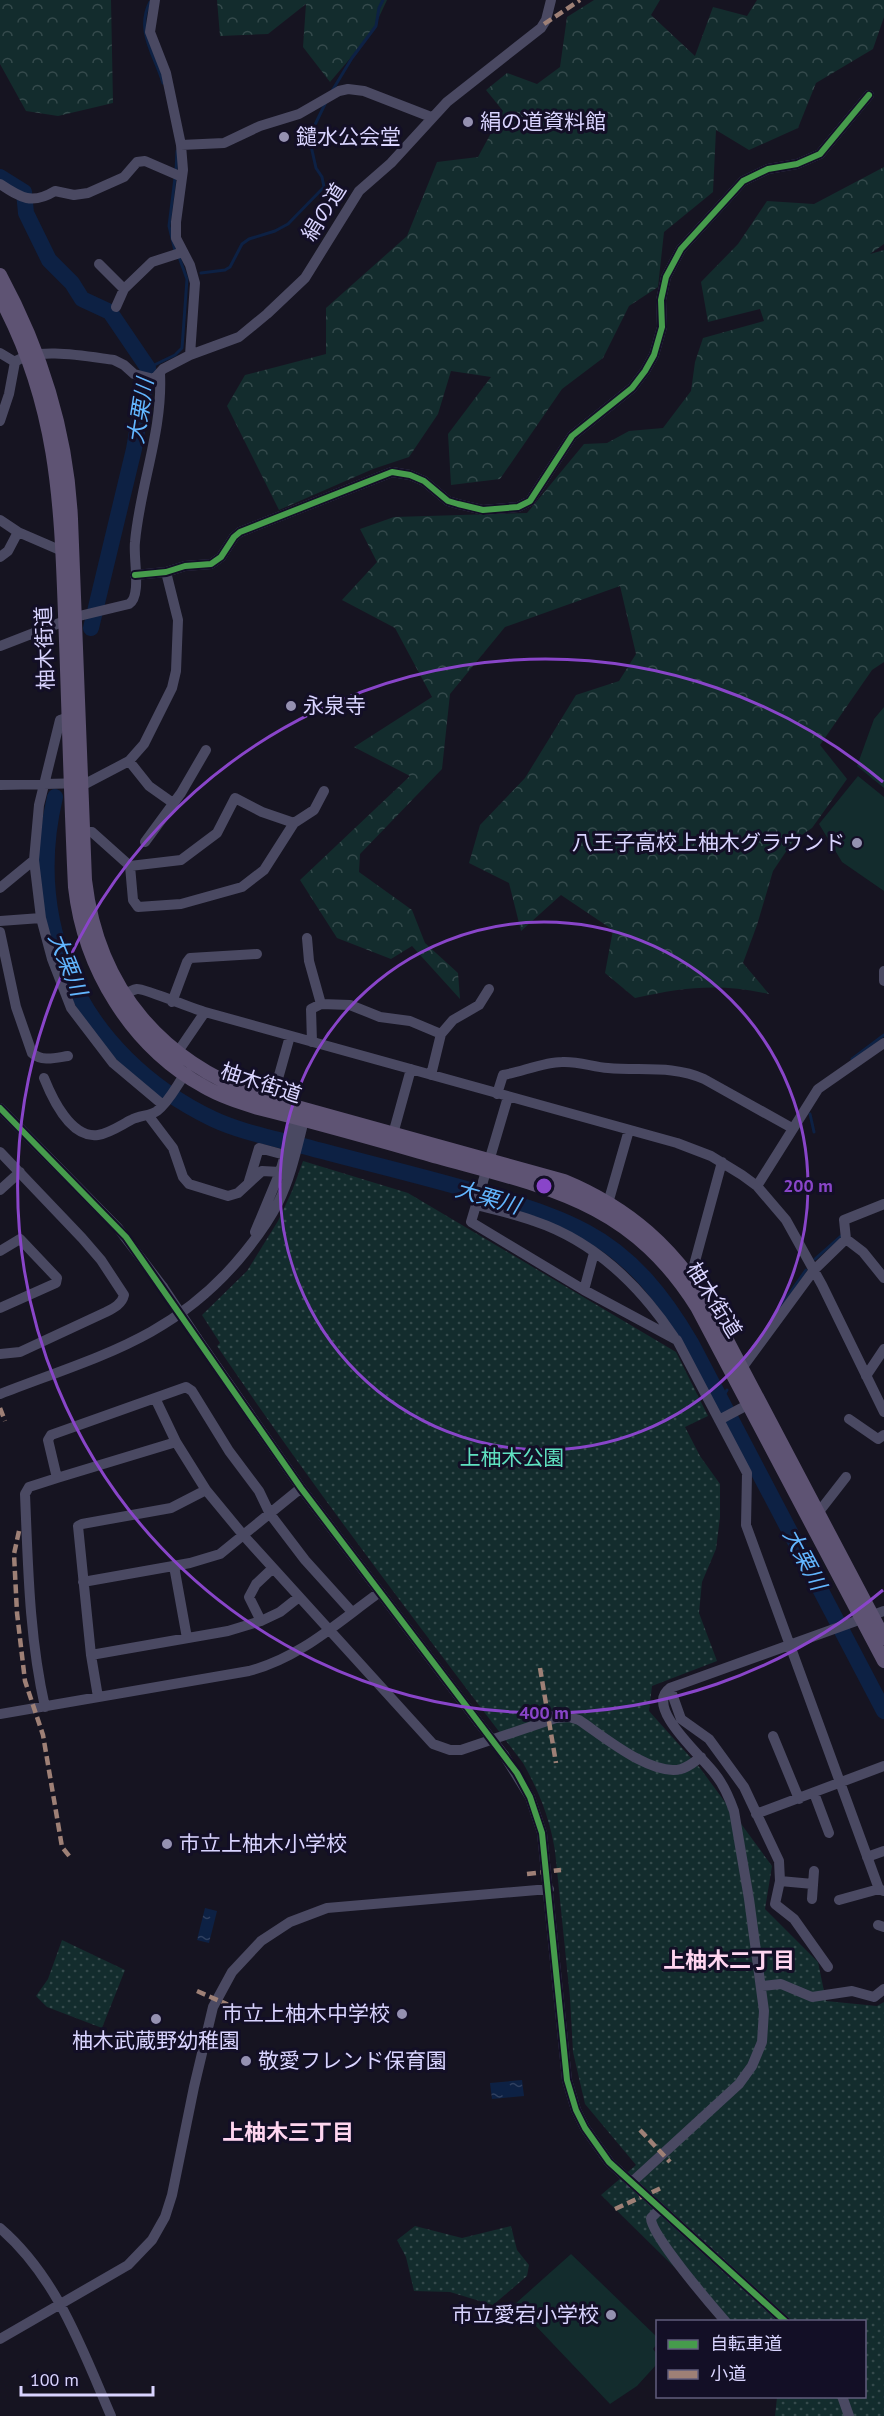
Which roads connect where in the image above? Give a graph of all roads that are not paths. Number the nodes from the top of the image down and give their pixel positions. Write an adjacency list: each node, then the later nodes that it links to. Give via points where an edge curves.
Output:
1 (155, 0): 5 (street, via 150,32 166,73)
2 (550, 0): 4 (street, 絹の道, via 544,24)
3 (869, 95): 23 (street, via 820,154 797,164 768,169 743,181 681,249 666,277 661,300 662,327 645,371 632,388 572,436 530,501 518,507 483,510 448,501 424,481 392,472 240,532 211,564)
4 (431, 117): 5 (street, via 357,89 339,91 299,114 224,143); 15 (street, 絹の道, via 391,163 359,191 305,278 288,296 239,337)
5 (181, 146): 6 (street)
6 (181, 177): 7 (street, via 145,161 137,162 124,177 88,193 55,191 42,199 26,198); 8 (street)
7 (0, 184)
8 (178, 253): 11 (street, via 152,262); 15 (street, via 193,272 195,283)
9 (99, 264): 11 (street)
10 (0, 275): 16 (main road, 柚木街道, via 21,316)
11 (124, 289): 13 (street)
12 (0, 297): 16 (main road, 柚木街道)
13 (116, 307)
14 (0, 353): 16 (street)
15 (190, 355): 17 (street, 絹の道)
16 (26, 357): 17 (street, via 75,356 119,362 134,374); 18 (street); 21 (main road, 柚木街道, via 40,392 52,442); 25 (main road, 柚木街道, via 57,418 66,460)
17 (157, 376): 24 (street, via 161,393 141,498)
18 (0, 421)
19 (0, 520): 20 (street)
20 (18, 532): 21 (street); 22 (street, via 8,552)
21 (62, 551): 25 (main road, 柚木街道)
22 (0, 557)
23 (166, 572): 24 (street); 29 (street, via 178,620 175,680 150,734)
24 (135, 575): 25 (street, via 135,600)
25 (76, 617): 26 (street); 27 (main road, 柚木街道); 30 (main road, 柚木街道)
26 (0, 646)
27 (69, 717): 30 (main road, 柚木街道); 32 (street, via 60,720)
28 (206, 750): 34 (street)
29 (129, 760): 30 (street, via 93,782); 34 (street, via 149,786)
30 (72, 784): 32 (street); 36 (main road, 柚木街道); 49 (main road, 柚木街道, via 78,912 92,957)
31 (0, 785): 32 (street)
32 (46, 785): 38 (street, via 39,805)
33 (324, 791): 35 (street, via 314,810)
34 (173, 803): 37 (street)
35 (294, 823): 39 (street, via 235,798 217,833 182,860); 39 (street, via 264,870 242,887 182,904 138,906 133,900)
36 (83, 832): 39 (street, via 93,832); 49 (main road, 柚木街道, via 91,917)
37 (145, 842)
38 (34, 860): 40 (street); 41 (street)
39 (130, 866)
40 (0, 888)
41 (40, 918): 42 (street); 65 (street, via 71,1008 113,1063)
42 (0, 921)
43 (0, 932): 58 (street, via 16,1007 32,1053 43,1059)
44 (307, 938): 51 (street)
45 (257, 954): 50 (street, via 190,958)
46 (884, 971): 47 (street)
47 (884, 981)
48 (489, 989): 53 (street, via 479,1005 453,1020)
49 (119, 998): 50 (street, via 143,989); 57 (main road, 柚木街道); 60 (main road, 柚木街道, via 139,1033)
50 (172, 1002): 52 (street)
51 (321, 1004): 53 (street, via 357,1007); 55 (street, via 311,1009)
52 (205, 1012): 54 (street); 57 (street)
53 (441, 1034): 61 (street)
54 (290, 1036): 55 (street); 64 (street)
55 (312, 1042): 59 (street)
56 (884, 1043): 69 (street, via 818,1089)
57 (177, 1053): 64 (main road, 柚木街道, via 221,1081)
58 (68, 1056)
59 (411, 1070): 61 (street); 71 (street)
60 (185, 1074): 65 (street); 68 (main road, 柚木街道, via 229,1098)
61 (431, 1075): 63 (street)
62 (44, 1078): 67 (street, via 63,1114 87,1134 97,1136)
63 (502, 1095): 69 (street, via 503,1076 552,1063 659,1068 694,1074); 70 (street); 75 (street)
64 (272, 1100): 68 (main road, 柚木街道)
65 (164, 1104): 67 (street)
66 (0, 1108): 108 (street, bridge, via 126,1236)
67 (148, 1115): 78 (street, via 173,1148 189,1184 228,1196 238,1193)
68 (301, 1115): 71 (main road, 柚木街道); 73 (street); 75 (main road, 柚木街道)
69 (792, 1128): 79 (street)
70 (628, 1130): 74 (street, via 689,1147); 82 (street)
71 (393, 1134): 75 (main road, 柚木街道)
72 (0, 1152): 76 (street)
73 (289, 1152): 77 (street); 78 (street, via 260,1148); 85 (street, via 279,1201 263,1231)
74 (722, 1162): 79 (street); 89 (street, via 694,1265)
75 (486, 1171): 81 (street); 82 (main road, 柚木街道, via 564,1181); 100 (main road, 柚木街道, via 581,1201 633,1233 687,1290)
76 (20, 1172): 80 (street); 95 (street, via 101,1260 124,1295 117,1306 106,1312 20,1352)
77 (280, 1172): 78 (street, via 262,1171); 85 (street)
78 (249, 1181)
79 (757, 1186): 88 (street, via 786,1220)
80 (0, 1190)
81 (477, 1203): 87 (street, via 536,1221); 91 (street, via 471,1222)
82 (609, 1203): 89 (main road, 柚木街道, via 655,1237)
83 (884, 1204): 84 (street, via 844,1220)
84 (846, 1239): 88 (street); 90 (street, via 863,1252)
85 (246, 1250): 98 (street, via 203,1298 157,1330)
86 (0, 1251): 92 (street, via 20,1239 57,1278 56,1282)
87 (594, 1253): 91 (street); 93 (street, via 638,1289)
88 (814, 1270): 96 (street); 97 (street)
89 (688, 1274): 96 (main road, 柚木街道)
90 (884, 1278)
91 (584, 1290): 93 (street)
92 (0, 1308)
93 (677, 1341): 103 (street)
94 (884, 1349): 97 (street)
95 (0, 1354)
96 (742, 1368): 100 (main road, 柚木街道)
97 (866, 1376): 101 (street)
98 (0, 1394)
99 (155, 1398): 105 (street); 107 (street, via 51,1435 48,1440); 111 (street, via 186,1387 192,1391 259,1491)
100 (749, 1405): 103 (street); 110 (main road, 柚木街道); 119 (main road, 柚木街道)
101 (883, 1407)
102 (849, 1419): 104 (street, via 878,1439)
103 (720, 1420): 124 (street, via 747,1473 747,1525)
104 (884, 1435)
105 (176, 1442): 107 (street); 109 (street)
106 (846, 1477): 110 (street)
107 (57, 1478): 129 (street, via 29,1487 26,1494 30,1593)
108 (301, 1488): 111 (street); 116 (street)
109 (206, 1490): 112 (street); 115 (street, via 171,1508 78,1526)
110 (818, 1513): 119 (main road, 柚木街道)
111 (270, 1514): 112 (street); 118 (street)
112 (244, 1536): 113 (street, via 220,1554); 114 (street)
113 (174, 1566): 115 (street); 122 (street)
114 (273, 1568): 117 (street); 120 (street, via 249,1597)
115 (83, 1582): 125 (street)
116 (380, 1592): 118 (street); 144 (street, bridge, via 522,1782 539,1822)
117 (299, 1597): 120 (street); 121 (street)
118 (352, 1612): 121 (street)
119 (867, 1617): 123 (main road, 柚木街道); 124 (street); 126 (main road, 柚木街道)
120 (261, 1621): 122 (street)
121 (328, 1629): 128 (street, via 293,1655 262,1668); 132 (street, via 423,1736 443,1749 466,1748 569,1717 653,1767 682,1769)
122 (187, 1638): 125 (street)
123 (884, 1638)
124 (789, 1644): 127 (street); 134 (street)
125 (91, 1655): 128 (street)
126 (884, 1661)
127 (670, 1688): 132 (street, via 662,1698 664,1710); 137 (street, via 681,1719 720,1753 744,1787)
128 (98, 1697): 129 (street)
129 (45, 1707): 130 (street)
130 (0, 1714)
131 (772, 1736): 136 (street)
132 (701, 1757): 149 (street, via 721,1782 734,1811)
133 (884, 1766): 134 (street)
134 (840, 1783): 135 (street); 140 (street)
135 (814, 1793): 136 (street); 138 (street)
136 (799, 1799): 137 (street)
137 (756, 1814): 142 (street, via 779,1861)
138 (829, 1833)
139 (884, 1851): 140 (street)
140 (867, 1857): 145 (street)
141 (813, 1871): 143 (street)
142 (780, 1881): 143 (street); 148 (street, via 775,1904 794,1919)
143 (813, 1884): 146 (street)
144 (549, 1889): 151 (street, via 569,2087 591,2139); 154 (street, via 327,1908 290,1922 261,1941 232,1972 213,2007 172,2196 160,2228 128,2265)
145 (882, 1890): 147 (street)
146 (812, 1899)
147 (840, 1900)
148 (828, 1967)
149 (762, 1986): 150 (street, via 781,1984 812,1997 852,1991 874,1997); 151 (street, via 763,2035 747,2075)
150 (884, 1989)
151 (631, 2183): 152 (street)
152 (660, 2209): 155 (street, via 651,2218 652,2227); 156 (street)
153 (0, 2228): 154 (street, via 38,2267)
154 (62, 2304): 157 (street); 159 (street)
155 (724, 2320)
156 (784, 2320)
157 (0, 2339)
158 (842, 2398): 160 (street)
159 (111, 2416)
160 (849, 2416)

